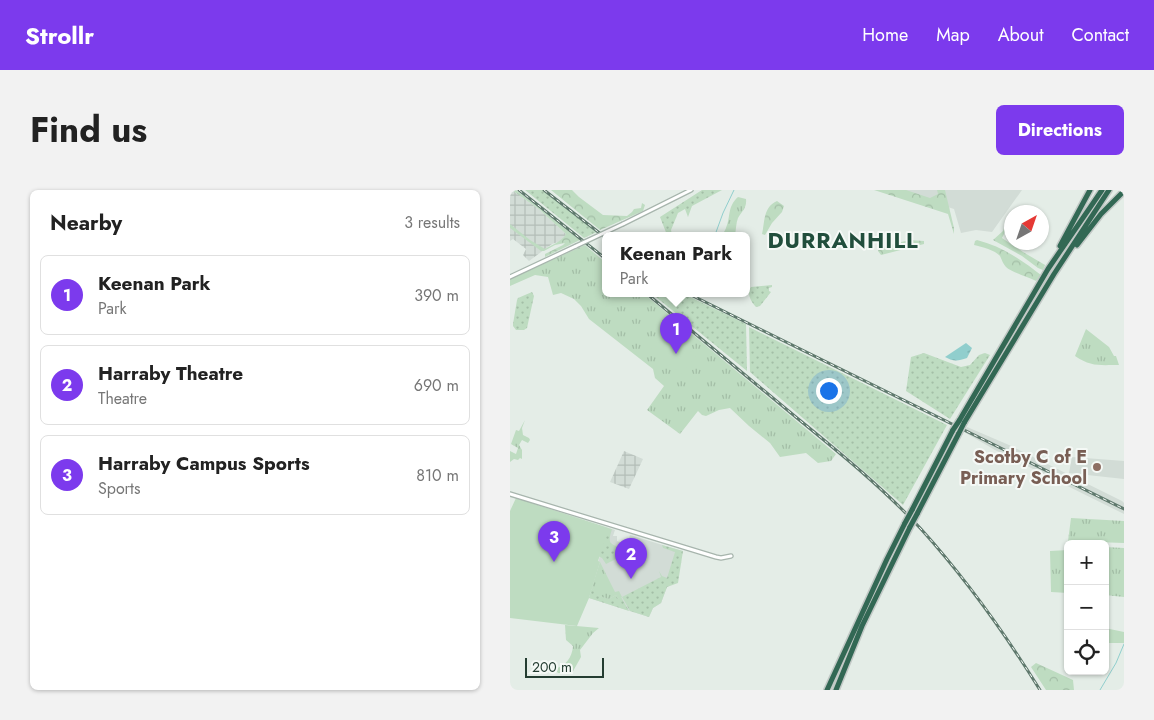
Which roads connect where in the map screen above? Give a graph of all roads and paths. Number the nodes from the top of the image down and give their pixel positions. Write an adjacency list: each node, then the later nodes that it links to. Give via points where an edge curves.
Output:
1 (691, 190): 6 (street, bridge)
2 (1090, 190): 8 (highway)
3 (1102, 190): 8 (highway)
4 (1109, 190): 9 (highway)
5 (1124, 190): 9 (highway)
6 (606, 232)
7 (602, 234): 10 (street, bridge)
8 (1048, 269): 11 (highway)
9 (1054, 274): 11 (highway)
10 (510, 277)
11 (961, 422): 12 (highway, bridge)
12 (956, 432): 15 (highway, bridge, via 887,558); 16 (highway, bridge, via 862,626)
13 (510, 494): 14 (street, via 716,557)
14 (731, 556)
15 (827, 690)
16 (836, 690)

